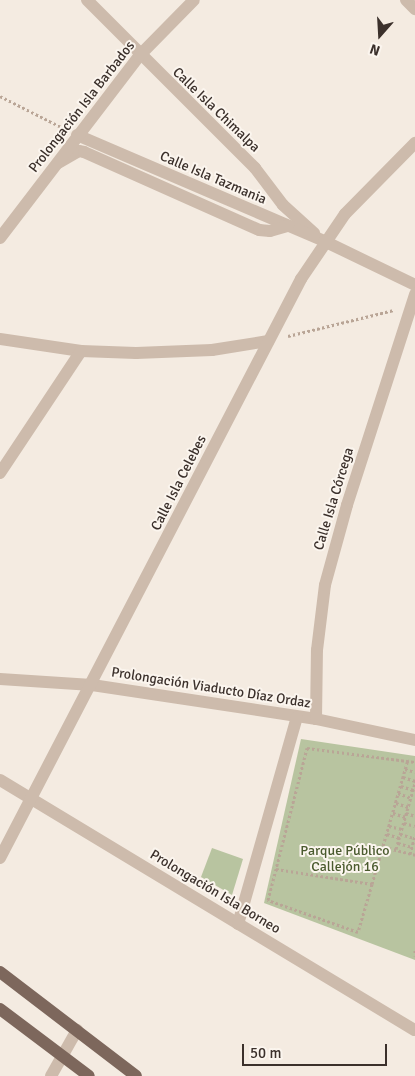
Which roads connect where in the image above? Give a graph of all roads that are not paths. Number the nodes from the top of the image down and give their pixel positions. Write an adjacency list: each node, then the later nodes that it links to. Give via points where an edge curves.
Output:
1 (87, 0): 5 (street, Calle Isla Chimalpa)
2 (194, 0): 5 (street, Prolongación Isla Barbados)
3 (406, 0): 4 (street)
4 (415, 9)
5 (139, 56): 6 (street, Prolongación Isla Barbados); 11 (street, Calle Isla Chimalpa, via 255,168 283,205)
6 (77, 135): 8 (street, Prolongación Isla Barbados); 9 (street, Calle Isla Tazmania)
7 (415, 143): 11 (street, Calle Isla Celebes, via 345,214)
8 (54, 166): 9 (street, via 84,152 259,230); 10 (street, Prolongación Isla Barbados)
9 (288, 226): 11 (street, Calle Isla Tazmania)
10 (0, 238)
11 (324, 241): 12 (street, Calle Isla Tazmania); 15 (street, Calle Isla Celebes)
12 (415, 285)
13 (413, 300): 21 (street, Calle Isla Córcega, via 325,585 317,650)
14 (0, 339): 16 (street)
15 (268, 341): 16 (street, via 212,350); 19 (street, Calle Isla Celebes)
16 (81, 351): 17 (street)
17 (0, 473)
18 (0, 679): 19 (street, Prolongación Viaducto Díaz Ordaz)
19 (92, 685): 20 (street, Prolongación Viaducto Díaz Ordaz); 24 (street, Calle Isla Celebes)
20 (297, 716): 21 (street, Prolongación Viaducto Díaz Ordaz); 26 (street)
21 (316, 720): 22 (street, Prolongación Viaducto Díaz Ordaz)
22 (414, 740)
23 (0, 780): 24 (street, Prolongación Isla Borneo)
24 (32, 800): 25 (street, Calle Isla Celebes); 26 (street, Prolongación Isla Borneo)
25 (0, 858)
26 (238, 924): 30 (street, Prolongación Isla Borneo)
27 (0, 972): 29 (main road)
28 (0, 1009): 31 (main road)
29 (77, 1030): 31 (street); 34 (main road)
30 (415, 1030)
31 (63, 1055): 32 (street); 33 (main road)
32 (51, 1076)
33 (89, 1076)
34 (136, 1076)

